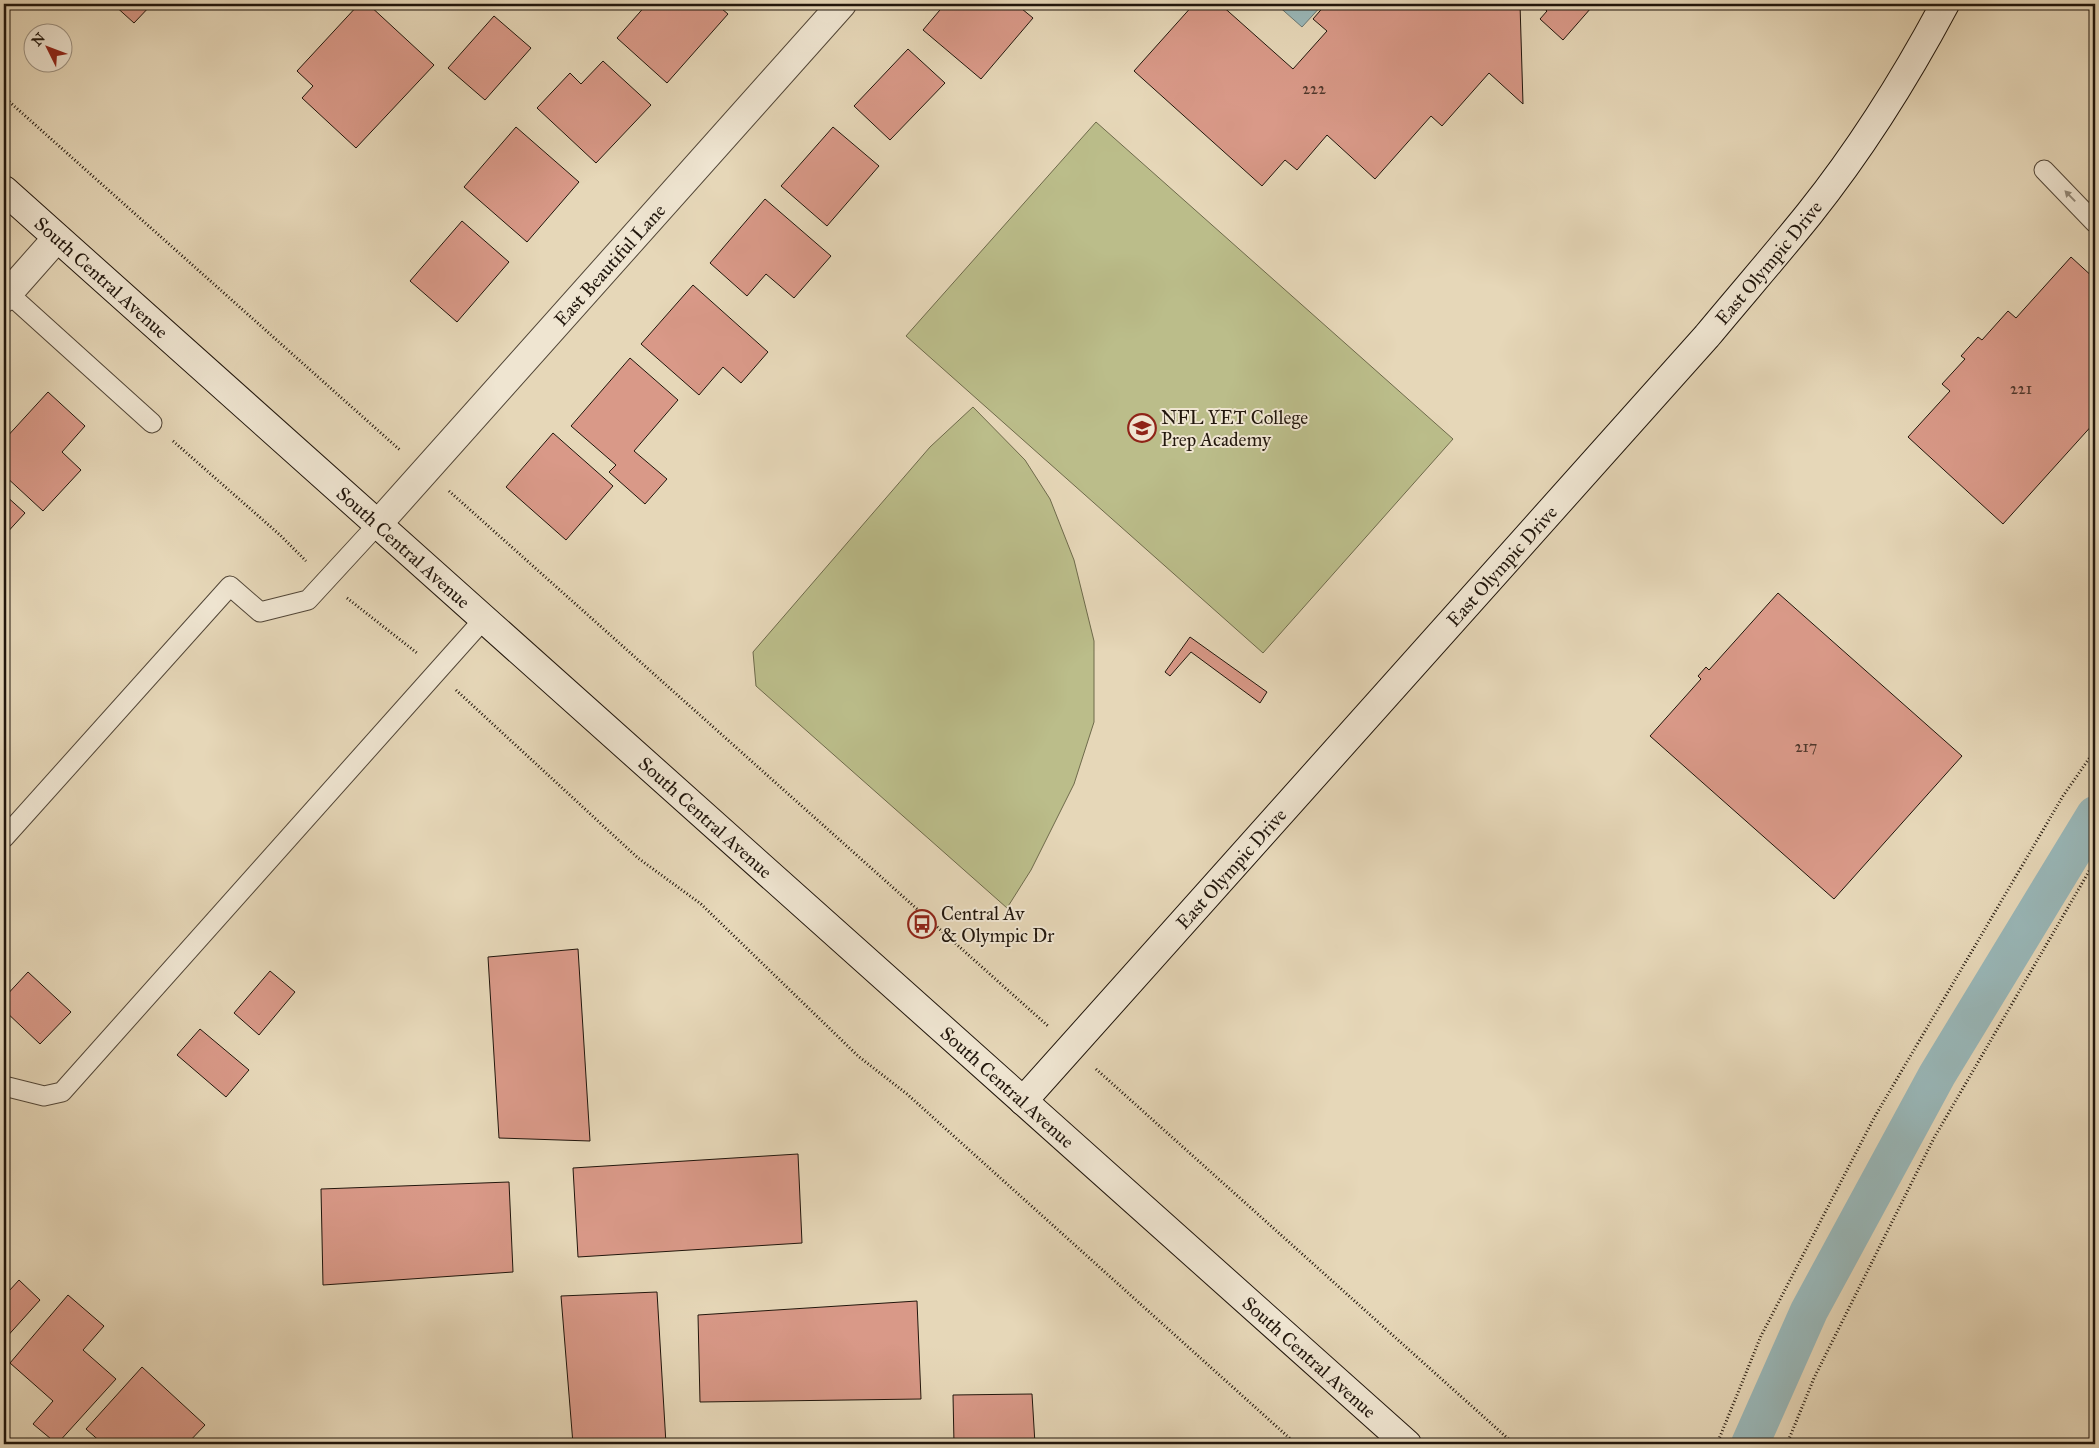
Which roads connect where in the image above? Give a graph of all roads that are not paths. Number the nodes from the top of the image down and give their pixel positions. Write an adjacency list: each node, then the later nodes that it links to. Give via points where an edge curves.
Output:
1 (842, 4): 9 (street, East Beautiful Lane)
2 (1945, 4): 13 (street, East Olympic Drive, via 1854,153 1810,213 1702,342)
3 (2044, 170): 5 (lane, one-way to 3)
4 (4, 190): 6 (street, South Central Avenue)
5 (2095, 223)
6 (57, 238): 7 (street); 9 (street, South Central Avenue)
7 (6, 296): 8 (lane)
8 (152, 423)
9 (377, 525): 10 (street, South Central Avenue); 11 (lane, via 308,600 260,612 230,586)
10 (483, 620): 12 (lane, via 62,1092 44,1096); 13 (street, South Central Avenue)
11 (4, 838)
12 (4, 1086)
13 (1023, 1101): 14 (street, South Central Avenue)
14 (1407, 1444)

